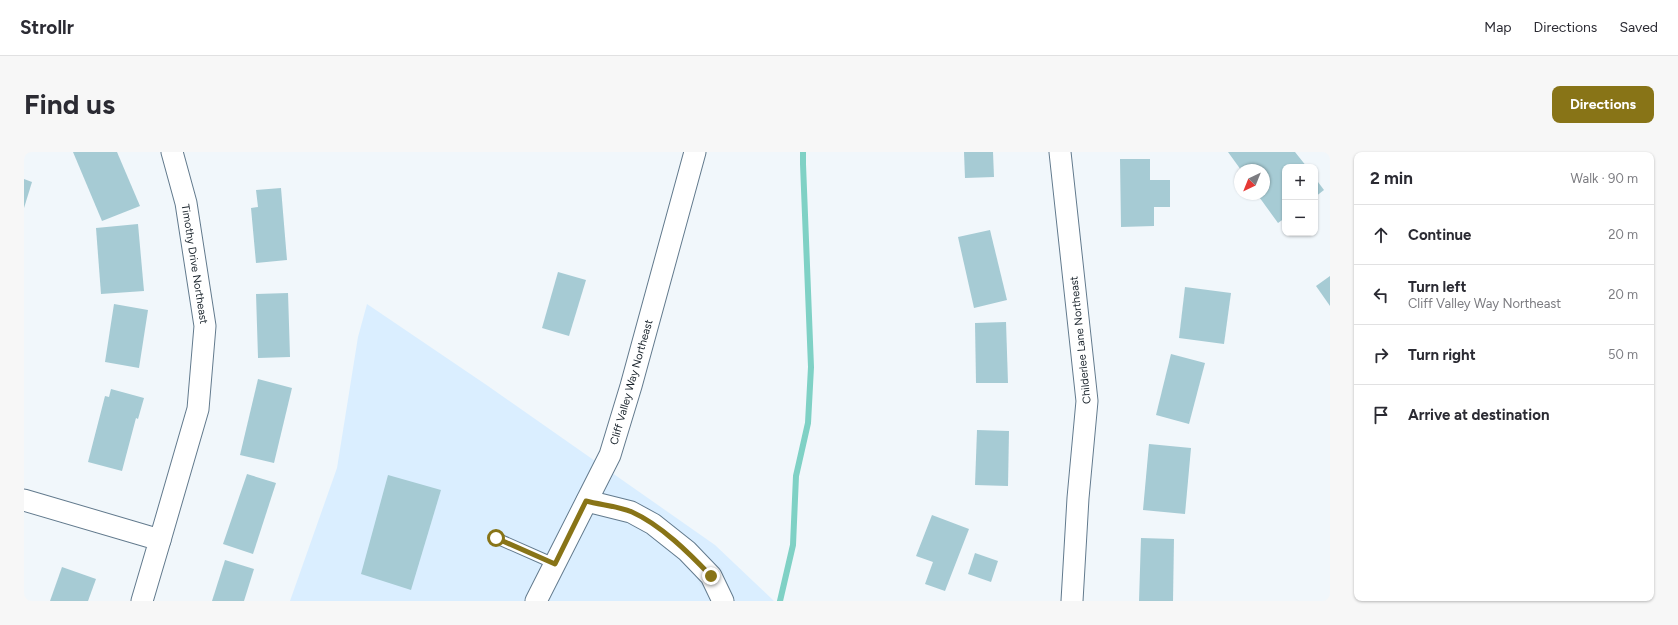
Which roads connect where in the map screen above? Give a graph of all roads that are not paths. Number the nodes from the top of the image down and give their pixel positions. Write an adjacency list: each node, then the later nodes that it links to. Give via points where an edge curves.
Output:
1 (172, 152): 7 (street, Timothy Drive Northeast, via 186,203 205,326 198,409)
2 (695, 152): 5 (street, Cliff Valley Way Northeast, via 610,455)
3 (1060, 152): 12 (street, Childerlee Lane Northeast, via 1087,402)
4 (24, 500): 7 (street)
5 (586, 501): 8 (street, Cliff Valley Way Northeast); 11 (street, via 631,512 653,524 687,551 711,576)
6 (496, 538): 8 (lane)
7 (160, 540): 9 (street, Timothy Drive Northeast)
8 (555, 564): 10 (street, Cliff Valley Way Northeast)
9 (142, 601)
10 (536, 601)
11 (722, 601)
12 (1072, 601)

